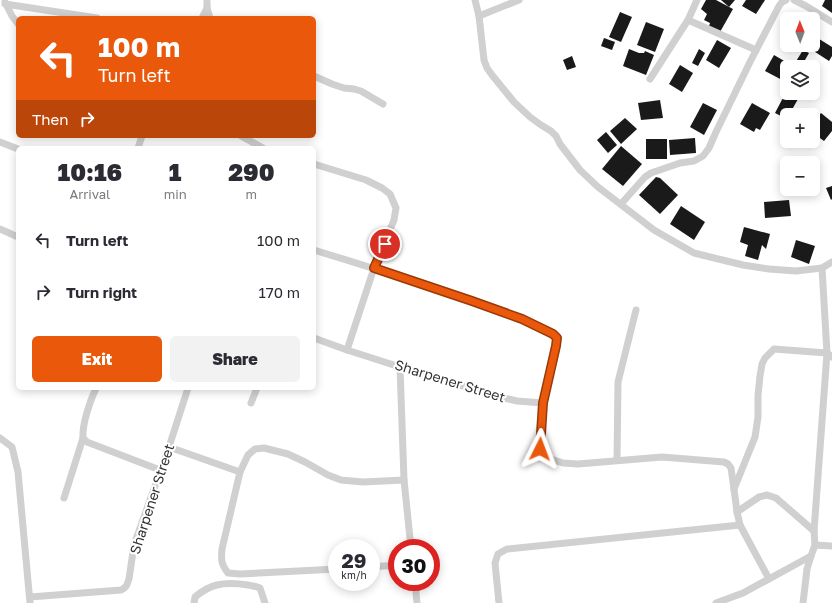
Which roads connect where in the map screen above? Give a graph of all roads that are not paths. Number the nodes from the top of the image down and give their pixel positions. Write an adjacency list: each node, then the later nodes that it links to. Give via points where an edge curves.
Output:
1 (207, 0): 8 (street)
2 (475, 0): 14 (street)
3 (519, 0): 14 (street)
4 (697, 0): 15 (street)
5 (786, 0): 18 (street, via 779,6)
6 (794, 0): 17 (street)
7 (5, 2): 9 (street); 16 (street)
8 (207, 8): 12 (street); 13 (street)
9 (47, 10): 10 (street); 11 (street)
10 (46, 16)
11 (84, 16)
12 (203, 16)
13 (209, 16)
14 (479, 16): 27 (street, via 484,60 492,75 514,102 556,136 580,170)
15 (688, 20): 18 (street); 20 (street)
16 (16, 21)
17 (832, 22)
18 (756, 50): 27 (street, via 703,156 694,161 651,172)
19 (316, 77): 21 (street, via 344,88 361,90)
20 (650, 79)
21 (383, 104)
22 (245, 138): 24 (street)
23 (0, 142): 25 (street)
24 (260, 146)
25 (16, 147)
26 (316, 165): 32 (street, via 366,180 390,194 396,208 394,220)
27 (621, 204): 33 (street, via 654,230 694,253 769,269 796,271)
28 (0, 229): 29 (street)
29 (16, 234)
30 (316, 251): 32 (street)
31 (832, 262): 33 (street)
32 (374, 268): 36 (street); 43 (street, via 522,319 553,334 557,338 556,346)
33 (822, 268): 37 (street)
34 (636, 310): 47 (street, via 618,382)
35 (316, 339): 36 (street, Sharpener Street)
36 (347, 350): 38 (street, Sharpener Street)
37 (829, 355): 51 (street, via 774,349 765,358 760,376 755,437); 55 (street)
38 (400, 367): 43 (street, Sharpener Street, via 496,396); 50 (street)
39 (95, 390): 45 (street, via 82,431)
40 (187, 390): 46 (street, Sharpener Street)
41 (256, 390): 42 (street)
42 (251, 403)
43 (543, 403): 47 (street, via 540,449 542,455 564,463 578,464)
44 (0, 438): 63 (street, via 12,447 18,472)
45 (83, 438): 48 (street, via 87,442); 52 (street)
46 (169, 448): 48 (street, Sharpener Street); 49 (street)
47 (618, 460): 51 (street, via 662,457 724,462 730,468)
48 (160, 470): 63 (street, Sharpener Street, via 134,545 129,579 125,588)
49 (240, 472): 50 (street, via 248,455 255,449 264,448 288,454 328,476 341,480); 60 (street, via 222,549 221,560 228,573)
50 (404, 480): 56 (street)
51 (734, 489): 53 (street)
52 (64, 498)
53 (736, 512): 54 (street); 55 (street, via 766,495 776,498)
54 (740, 525): 61 (street); 67 (street, via 507,549 498,554 495,563)
55 (814, 531): 57 (street)
56 (410, 539)
57 (814, 545): 58 (street); 59 (street)
58 (832, 546)
59 (811, 556): 61 (street); 69 (street)
60 (328, 569)
61 (769, 578): 68 (street, via 743,593)
62 (416, 591): 66 (street)
63 (30, 600)
64 (194, 603): 65 (street, via 198,594 217,585 243,584 260,588)
65 (265, 603)
66 (418, 603)
67 (499, 603)
68 (716, 603)
69 (803, 603)

